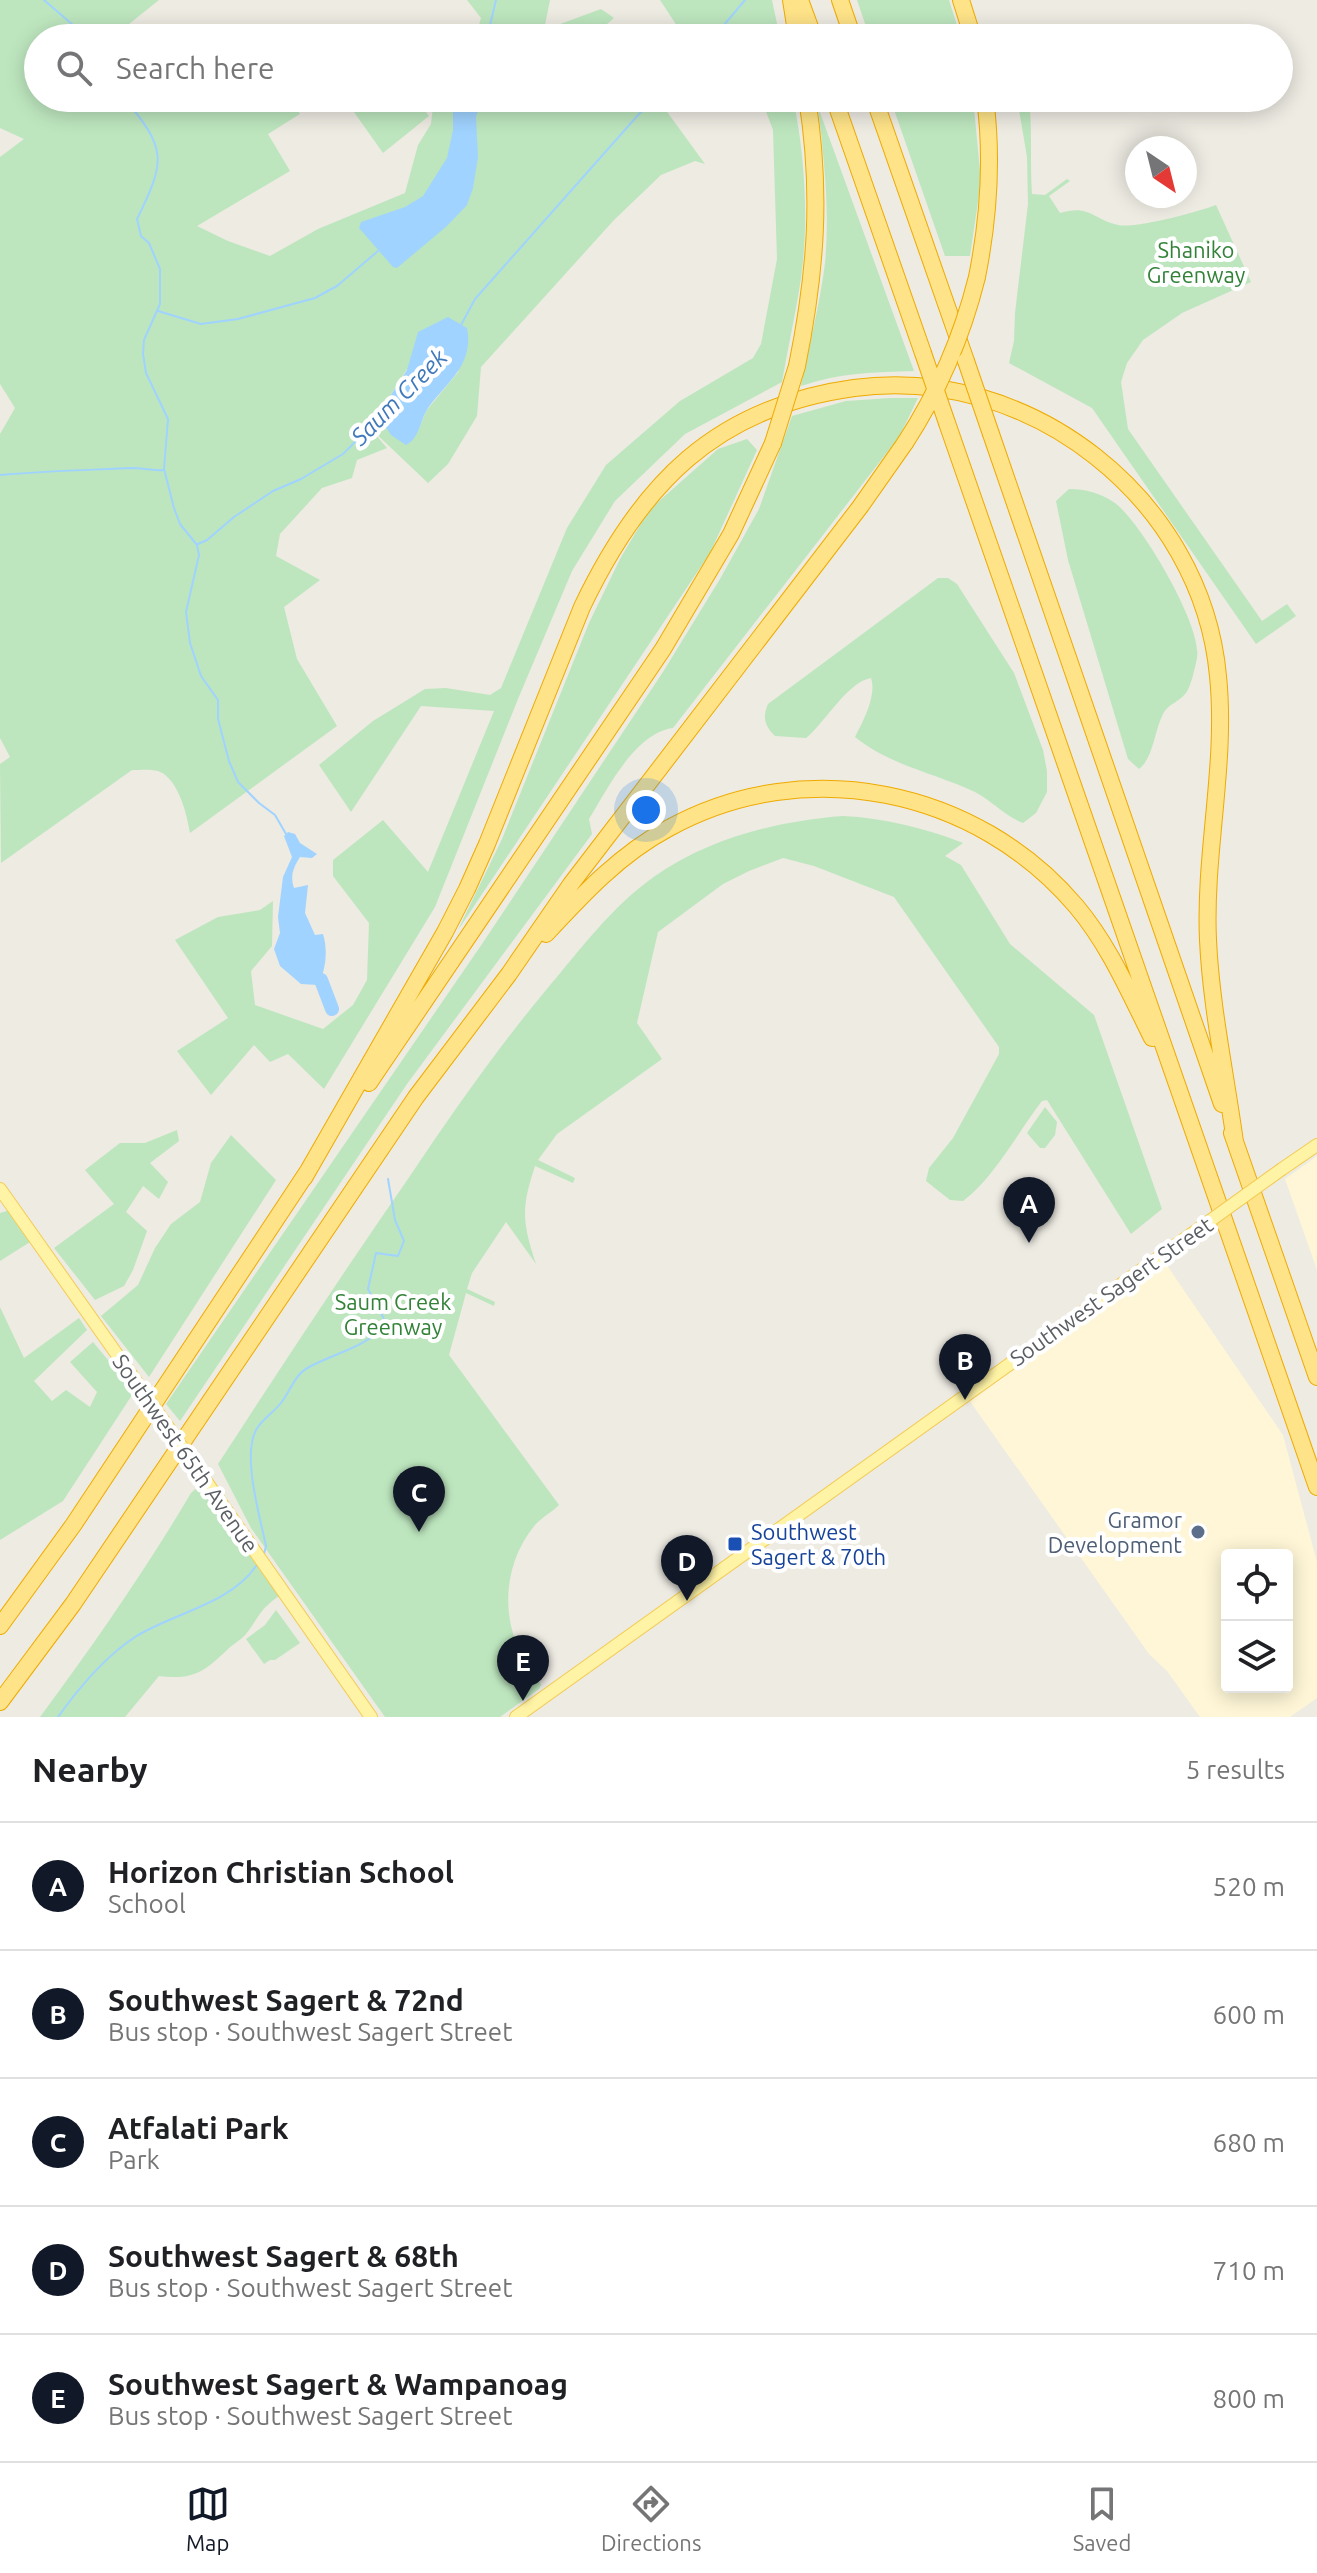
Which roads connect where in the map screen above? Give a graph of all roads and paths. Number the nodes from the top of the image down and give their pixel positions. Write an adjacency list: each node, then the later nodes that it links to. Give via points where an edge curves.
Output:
1 (791, 0): 5 (highway)
2 (800, 0): 6 (highway)
3 (840, 0): 7 (highway)
4 (961, 0): 8 (highway)
5 (795, 24)
6 (809, 24)
7 (848, 24)
8 (969, 24)
9 (809, 112): 17 (highway, bridge, via 816,171 810,305 773,443 731,534 663,649)
10 (839, 112): 14 (highway, bridge)
11 (879, 112): 15 (highway, bridge)
12 (986, 112): 13 (highway, bridge, via 986,232 965,321 929,404 860,507 571,884)
13 (509, 974): 14 (highway, via 603,875 683,821 719,806 792,790 845,788 889,795 937,808 987,831 1025,856 1063,892 1111,957); 22 (highway, via 380,1147 89,1581)
14 (1182, 1098): 20 (highway)
15 (1235, 1142): 17 (highway, via 1208,940 1221,734 1218,674 1192,579 1167,533 1136,493 1065,434 982,398 936,388 884,386 803,398 749,419 699,449 639,509 582,607 462,900); 19 (highway)
16 (1317, 1145): 24 (main road, Southwest Sagert Street, bridge)
17 (304, 1178): 21 (highway)
18 (0, 1189): 23 (main road, Southwest 65th Avenue, bridge)
19 (1317, 1377)
20 (1317, 1487)
21 (0, 1626)
22 (0, 1702)
23 (371, 1717)
24 (516, 1717)

